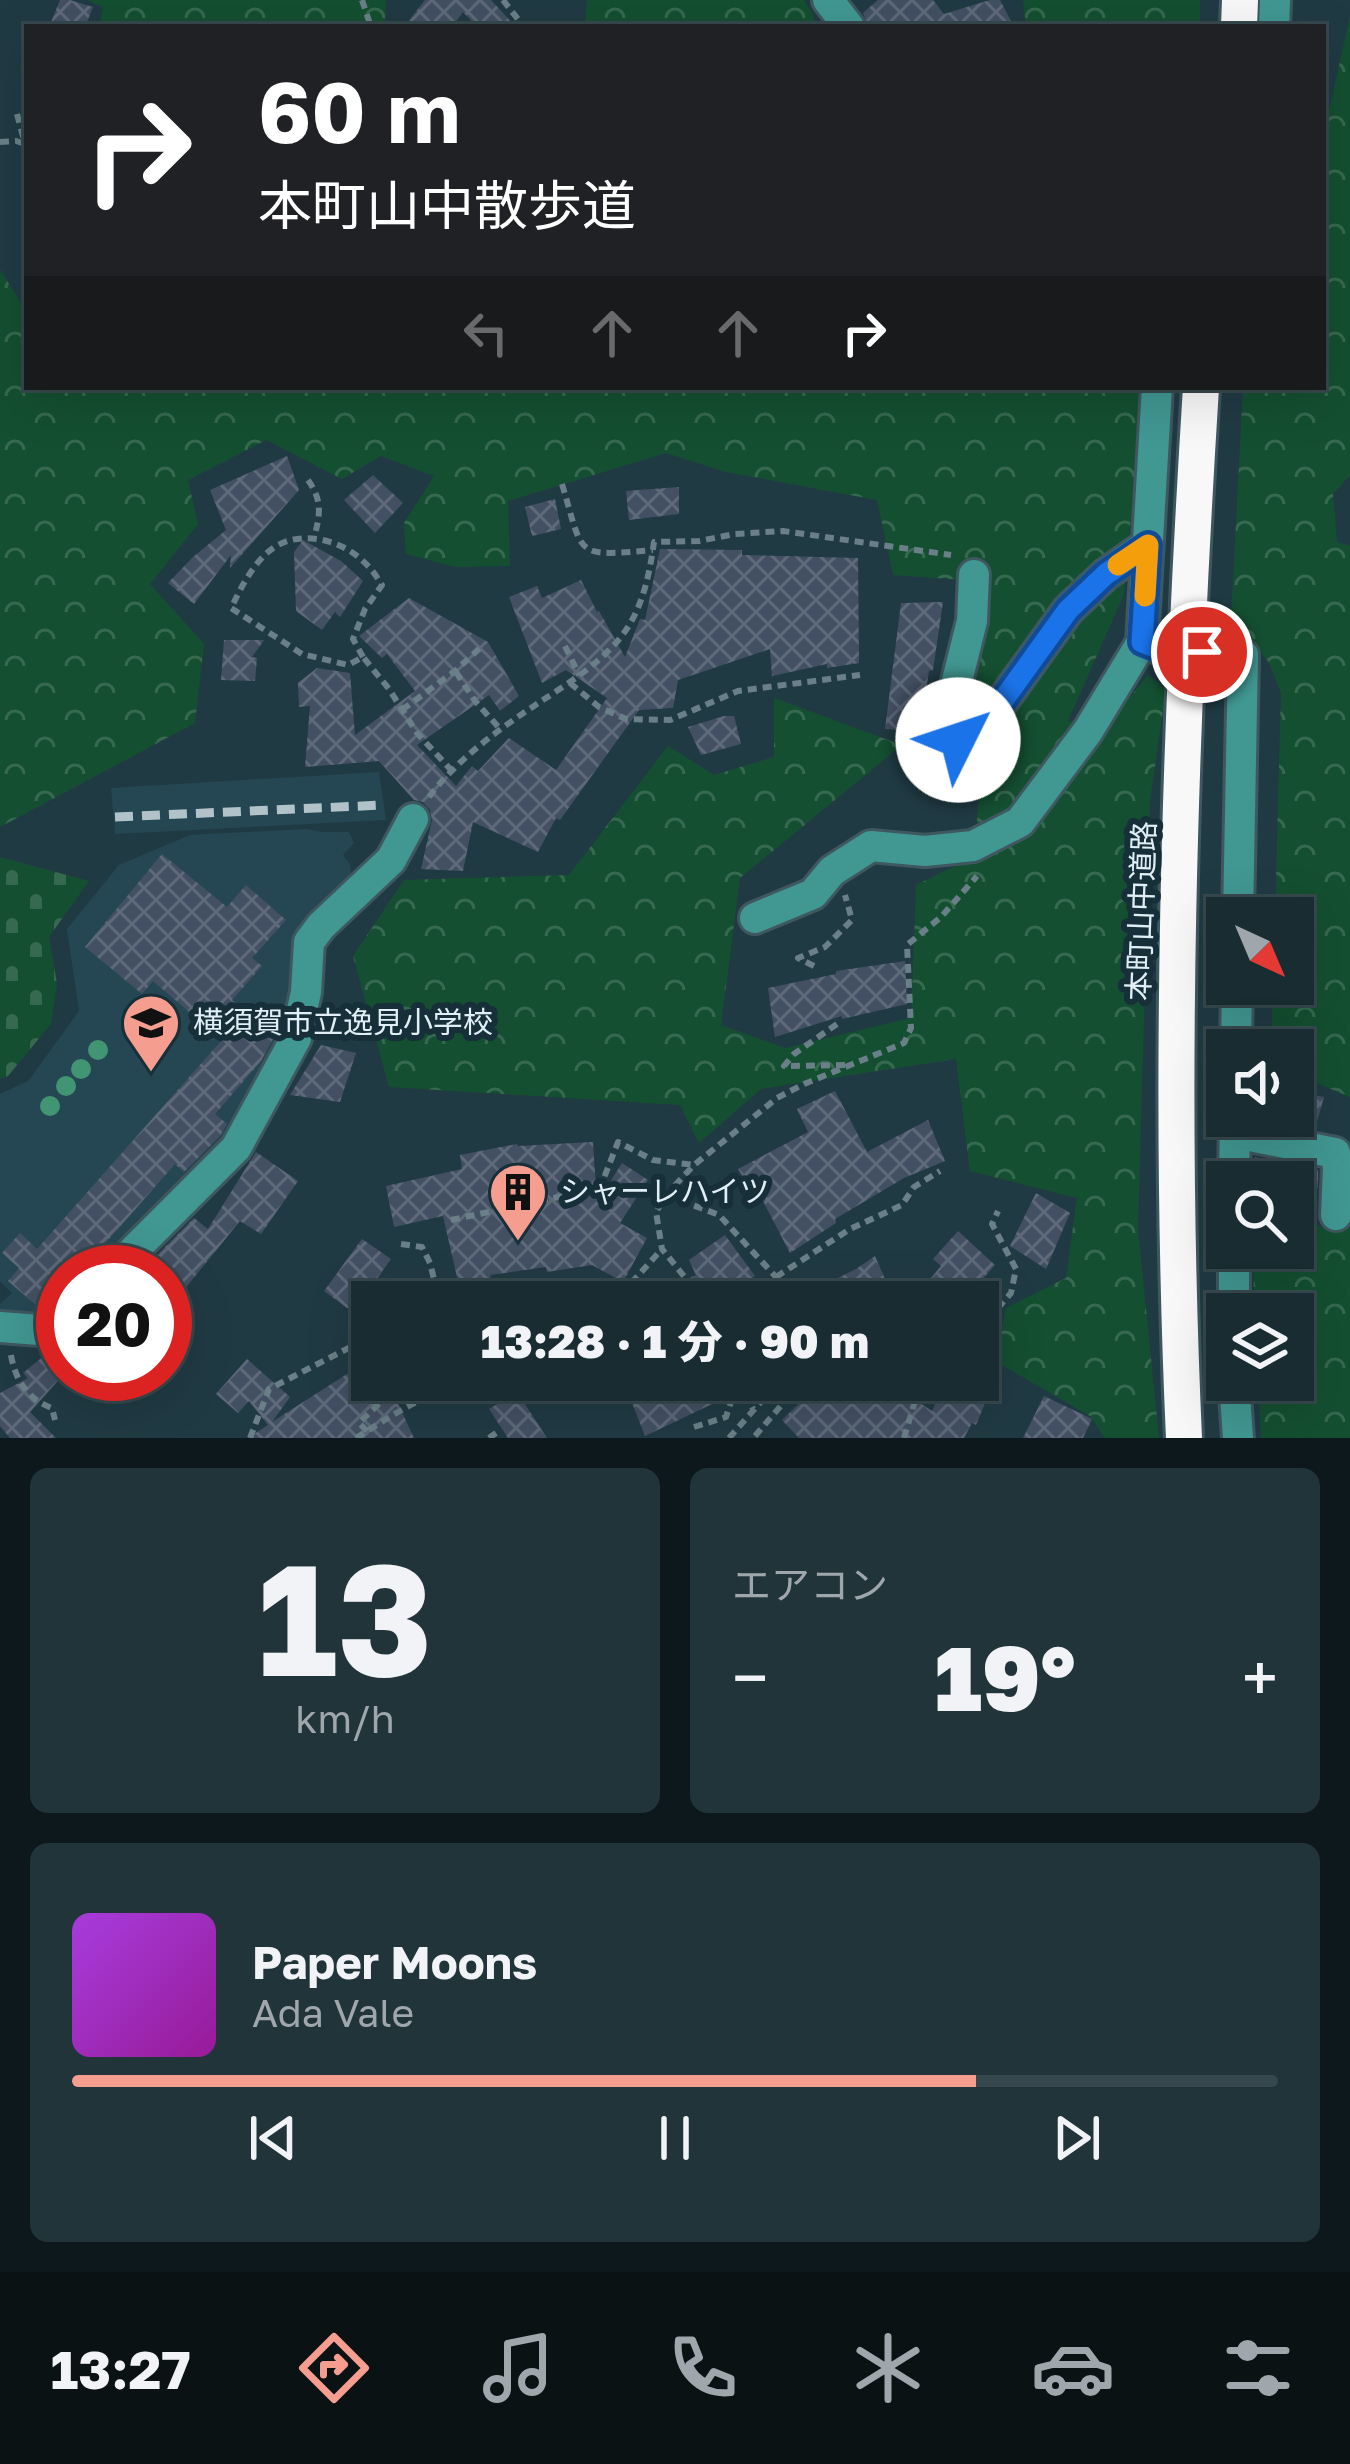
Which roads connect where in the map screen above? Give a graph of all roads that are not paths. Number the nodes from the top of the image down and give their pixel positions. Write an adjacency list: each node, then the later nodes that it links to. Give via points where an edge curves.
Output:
1 (828, 0): 2 (street)
2 (847, 24)
3 (1157, 390): 6 (street)
4 (1202, 390): 18 (highway, 本町山中道路, via 1176,937)
5 (1218, 390): 19 (highway, 本町山中道路, via 1192,936)
6 (1148, 545): 7 (street, via 1068,610 1001,703 958,740 944,733 972,621); 8 (street)
7 (974, 575)
8 (1151, 645): 10 (street, bridge, via 1244,655); 11 (street, via 1020,822 974,846 871,846 813,894)
9 (413, 819): 14 (street, via 392,860 309,942 296,1038 236,1148)
10 (1238, 897)
11 (754, 918)
12 (1280, 1137): 13 (street, via 1335,1153)
13 (1336, 1215)
14 (139, 1245)
15 (4, 1327): 16 (street)
16 (36, 1330)
17 (1235, 1401): 20 (street)
18 (1184, 1438)
19 (1199, 1438)
20 (1238, 1438)

